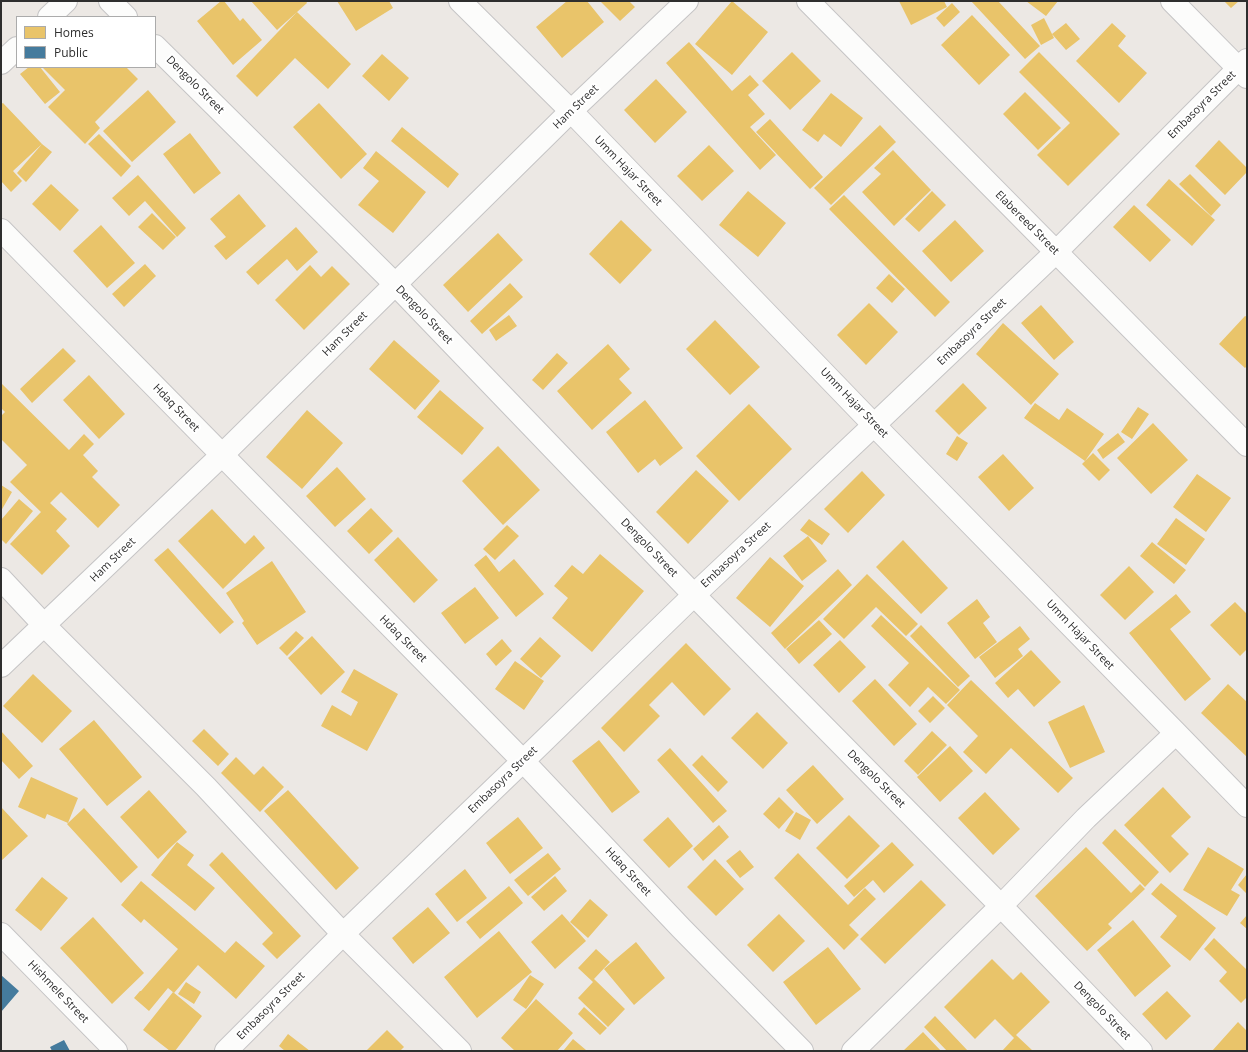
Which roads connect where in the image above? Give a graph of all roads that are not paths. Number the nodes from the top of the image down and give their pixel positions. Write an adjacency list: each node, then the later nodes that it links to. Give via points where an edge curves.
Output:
1 (66, 1): 7 (street)
2 (110, 1): 8 (street)
3 (460, 1): 13 (street, Umm Hajar Street)
4 (688, 1): 13 (street, Ham Street)
5 (808, 1): 15 (street, Elabereed Street)
6 (1172, 1): 12 (street)
7 (50, 16)
8 (125, 16)
9 (156, 47): 16 (street, Dengolo Street)
10 (16, 49): 11 (street)
11 (1, 63)
12 (1244, 68): 15 (street, Embasoyra Street)
13 (571, 111): 16 (street, Ham Street); 17 (street, Umm Hajar Street)
14 (1, 230): 19 (street, Hdaq Street)
15 (1056, 252): 17 (street, Embasoyra Street); 18 (street, Elabereed Street)
16 (395, 284): 19 (street, Ham Street); 21 (street, Dengolo Street)
17 (874, 425): 21 (street, Embasoyra Street); 24 (street, Umm Hajar Street)
18 (1247, 445)
19 (222, 455): 22 (street, Ham Street); 25 (street, Hdaq Street)
20 (1, 579): 22 (street)
21 (694, 594): 25 (street, Embasoyra Street); 27 (street, Dengolo Street)
22 (44, 625): 23 (street, Ham Street); 29 (street, via 206,787)
23 (1, 666)
24 (1176, 732): 26 (street, Umm Hajar Street); 27 (street, via 1086,818)
25 (523, 761): 29 (street, Embasoyra Street); 33 (street, Hdaq Street)
26 (1247, 806)
27 (1001, 906): 34 (street); 35 (street, Dengolo Street)
28 (1, 934): 30 (street, Hishmele Street)
29 (343, 934): 31 (street, Embasoyra Street); 32 (street)
30 (116, 1051)
31 (226, 1051)
32 (460, 1051)
33 (802, 1051)
34 (853, 1051)
35 (1141, 1051)

